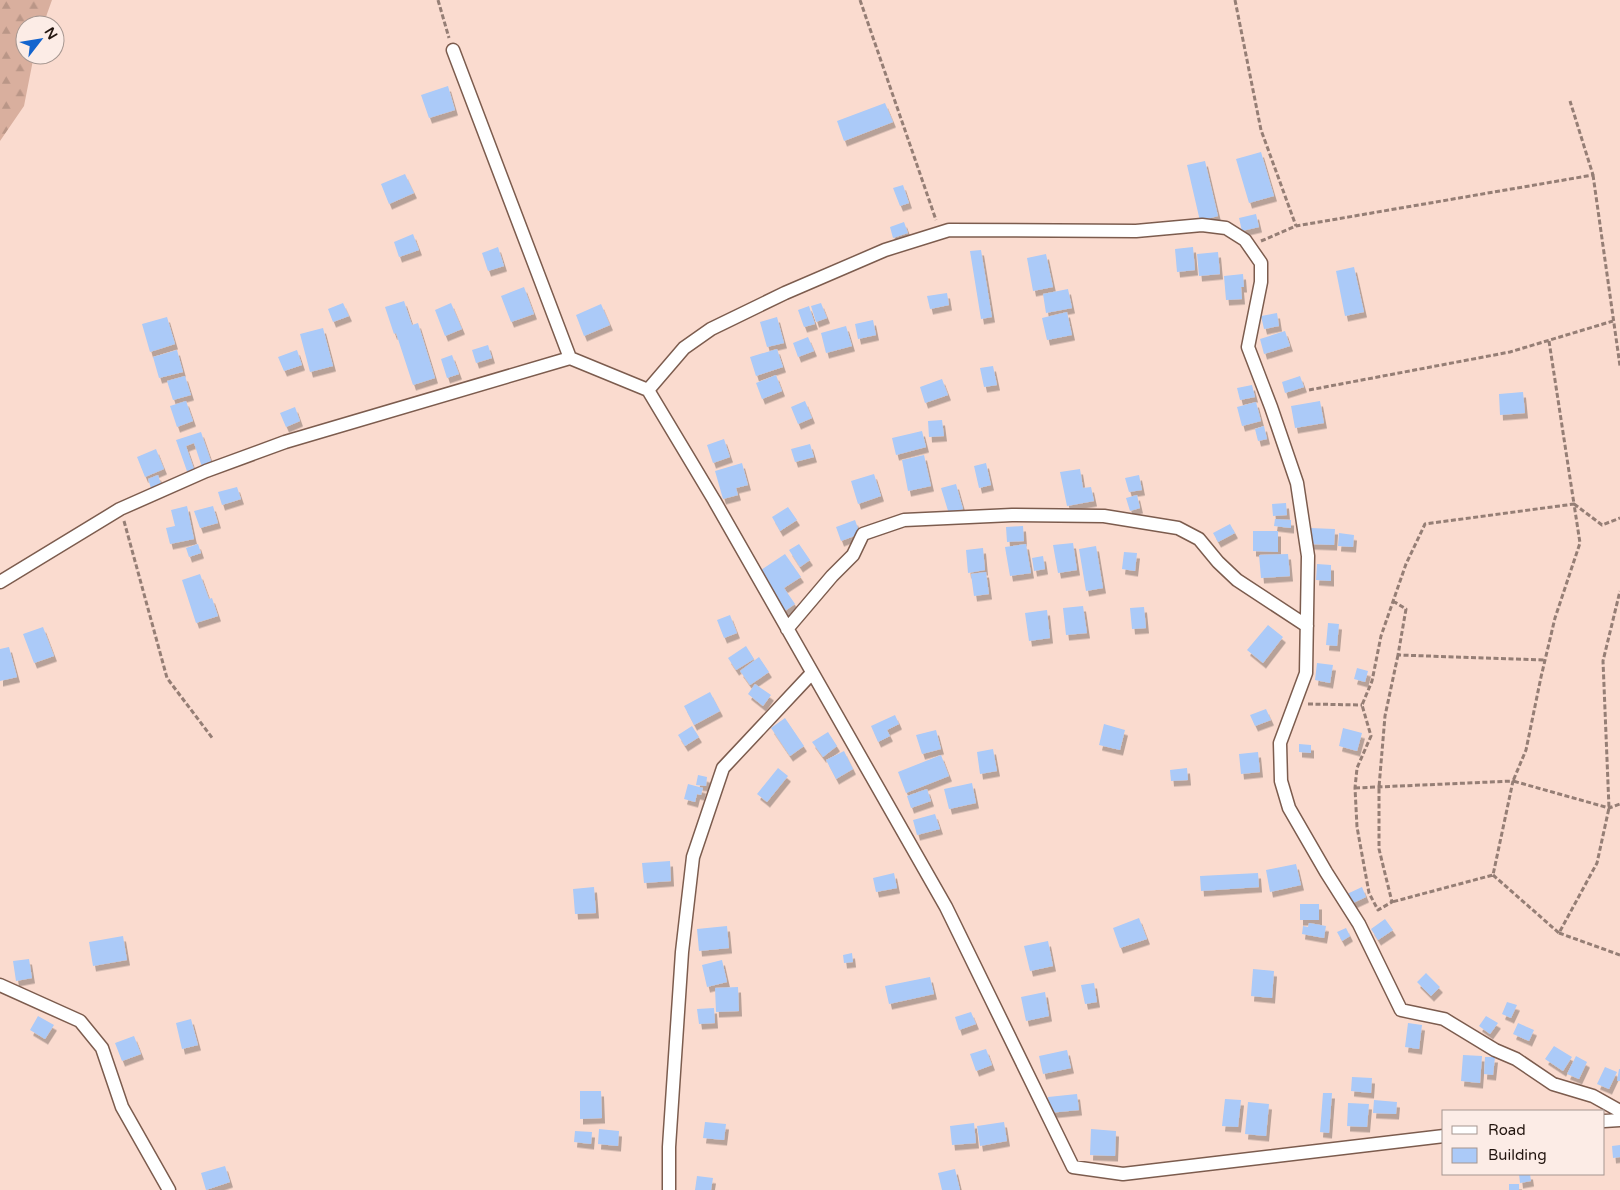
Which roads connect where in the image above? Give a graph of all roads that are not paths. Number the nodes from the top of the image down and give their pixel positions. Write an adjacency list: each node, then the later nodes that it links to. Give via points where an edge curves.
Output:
1 (453, 50): 2 (street)
2 (570, 358): 3 (street); 4 (street, via 284,442 206,471 120,509)
3 (648, 390): 5 (street, via 684,348 711,329 876,254 949,230 1136,231 1202,225 1226,228 1245,240 1261,263 1261,282 1248,347 1297,483 1308,556); 6 (street)
4 (0, 582)
5 (1307, 626): 6 (street, via 1237,580 1199,539 1178,528 1104,516 1012,515 904,520 863,534 853,555); 9 (street, via 1306,673 1280,743 1281,781 1289,808 1360,924 1401,1010 1444,1019 1516,1059 1553,1084 1593,1096)
6 (787, 629): 7 (street)
7 (812, 673): 12 (street, via 946,907 1073,1167 1123,1174); 14 (street, via 723,768 693,857 682,952)
8 (0, 985): 13 (street, via 80,1021 102,1048 122,1107)
9 (1620, 1111)
10 (1620, 1120): 11 (street)
11 (1605, 1121)
12 (1442, 1136)
13 (169, 1190)
14 (669, 1190)

